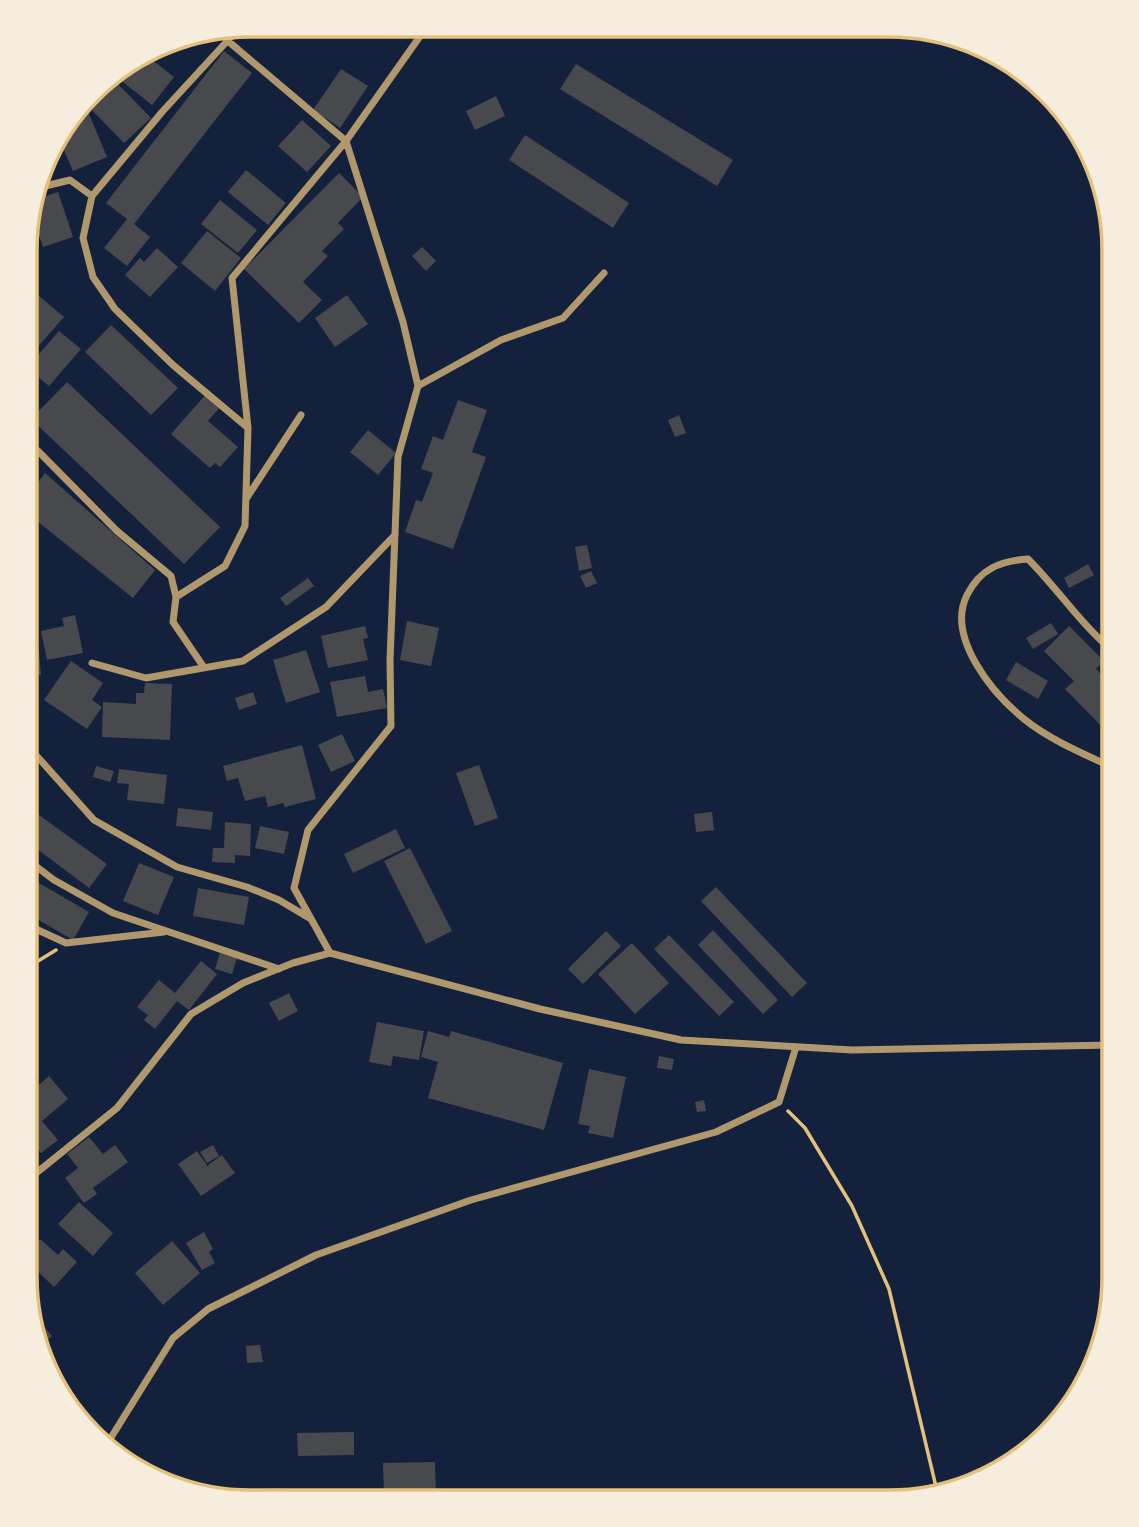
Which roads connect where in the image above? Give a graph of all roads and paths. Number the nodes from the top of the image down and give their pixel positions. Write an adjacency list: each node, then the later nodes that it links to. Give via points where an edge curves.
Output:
1 (420, 37): 4 (street)
2 (231, 38): 3 (street)
3 (228, 41): 4 (street); 6 (street)
4 (346, 141): 8 (street, via 403,322); 10 (street, via 232,278)
5 (47, 186): 6 (street, via 70,180)
6 (92, 196): 10 (street, via 83,238 93,277 115,309)
7 (604, 272): 8 (street, via 564,318 501,340)
8 (418, 386): 13 (street, via 398,457)
9 (301, 415): 12 (street)
10 (248, 428): 12 (street)
11 (38, 451): 14 (street, via 117,531 172,576)
12 (246, 500): 14 (street, via 245,526 225,566)
13 (396, 534): 17 (street, via 326,607 243,661); 21 (street, via 391,726 307,830 294,888)
14 (176, 597): 17 (street, via 173,622)
15 (1102, 642): 19 (street, via 1028,559 1003,561 975,578 960,608 966,641 989,683 1024,719)
16 (92, 663): 17 (street, via 146,678)
17 (203, 667)
18 (37, 756): 21 (street, via 94,820 177,867 247,887)
19 (1102, 763)
20 (37, 867): 23 (street, via 113,913)
21 (311, 919): 25 (street)
22 (37, 930): 24 (street)
23 (168, 932): 24 (street); 27 (street)
24 (66, 943): 26 (path)
25 (330, 953): 27 (street); 29 (street, via 540,1009 681,1040)
26 (37, 961)
27 (279, 969): 31 (street, via 191,1014 117,1108)
28 (1102, 1045): 29 (street)
29 (796, 1047): 30 (street)
30 (779, 1102): 32 (street, via 716,1132 471,1200 316,1255 219,1303 173,1338); 33 (path, via 805,1128 852,1206 889,1289)
31 (37, 1172)
32 (111, 1438)
33 (936, 1485)

